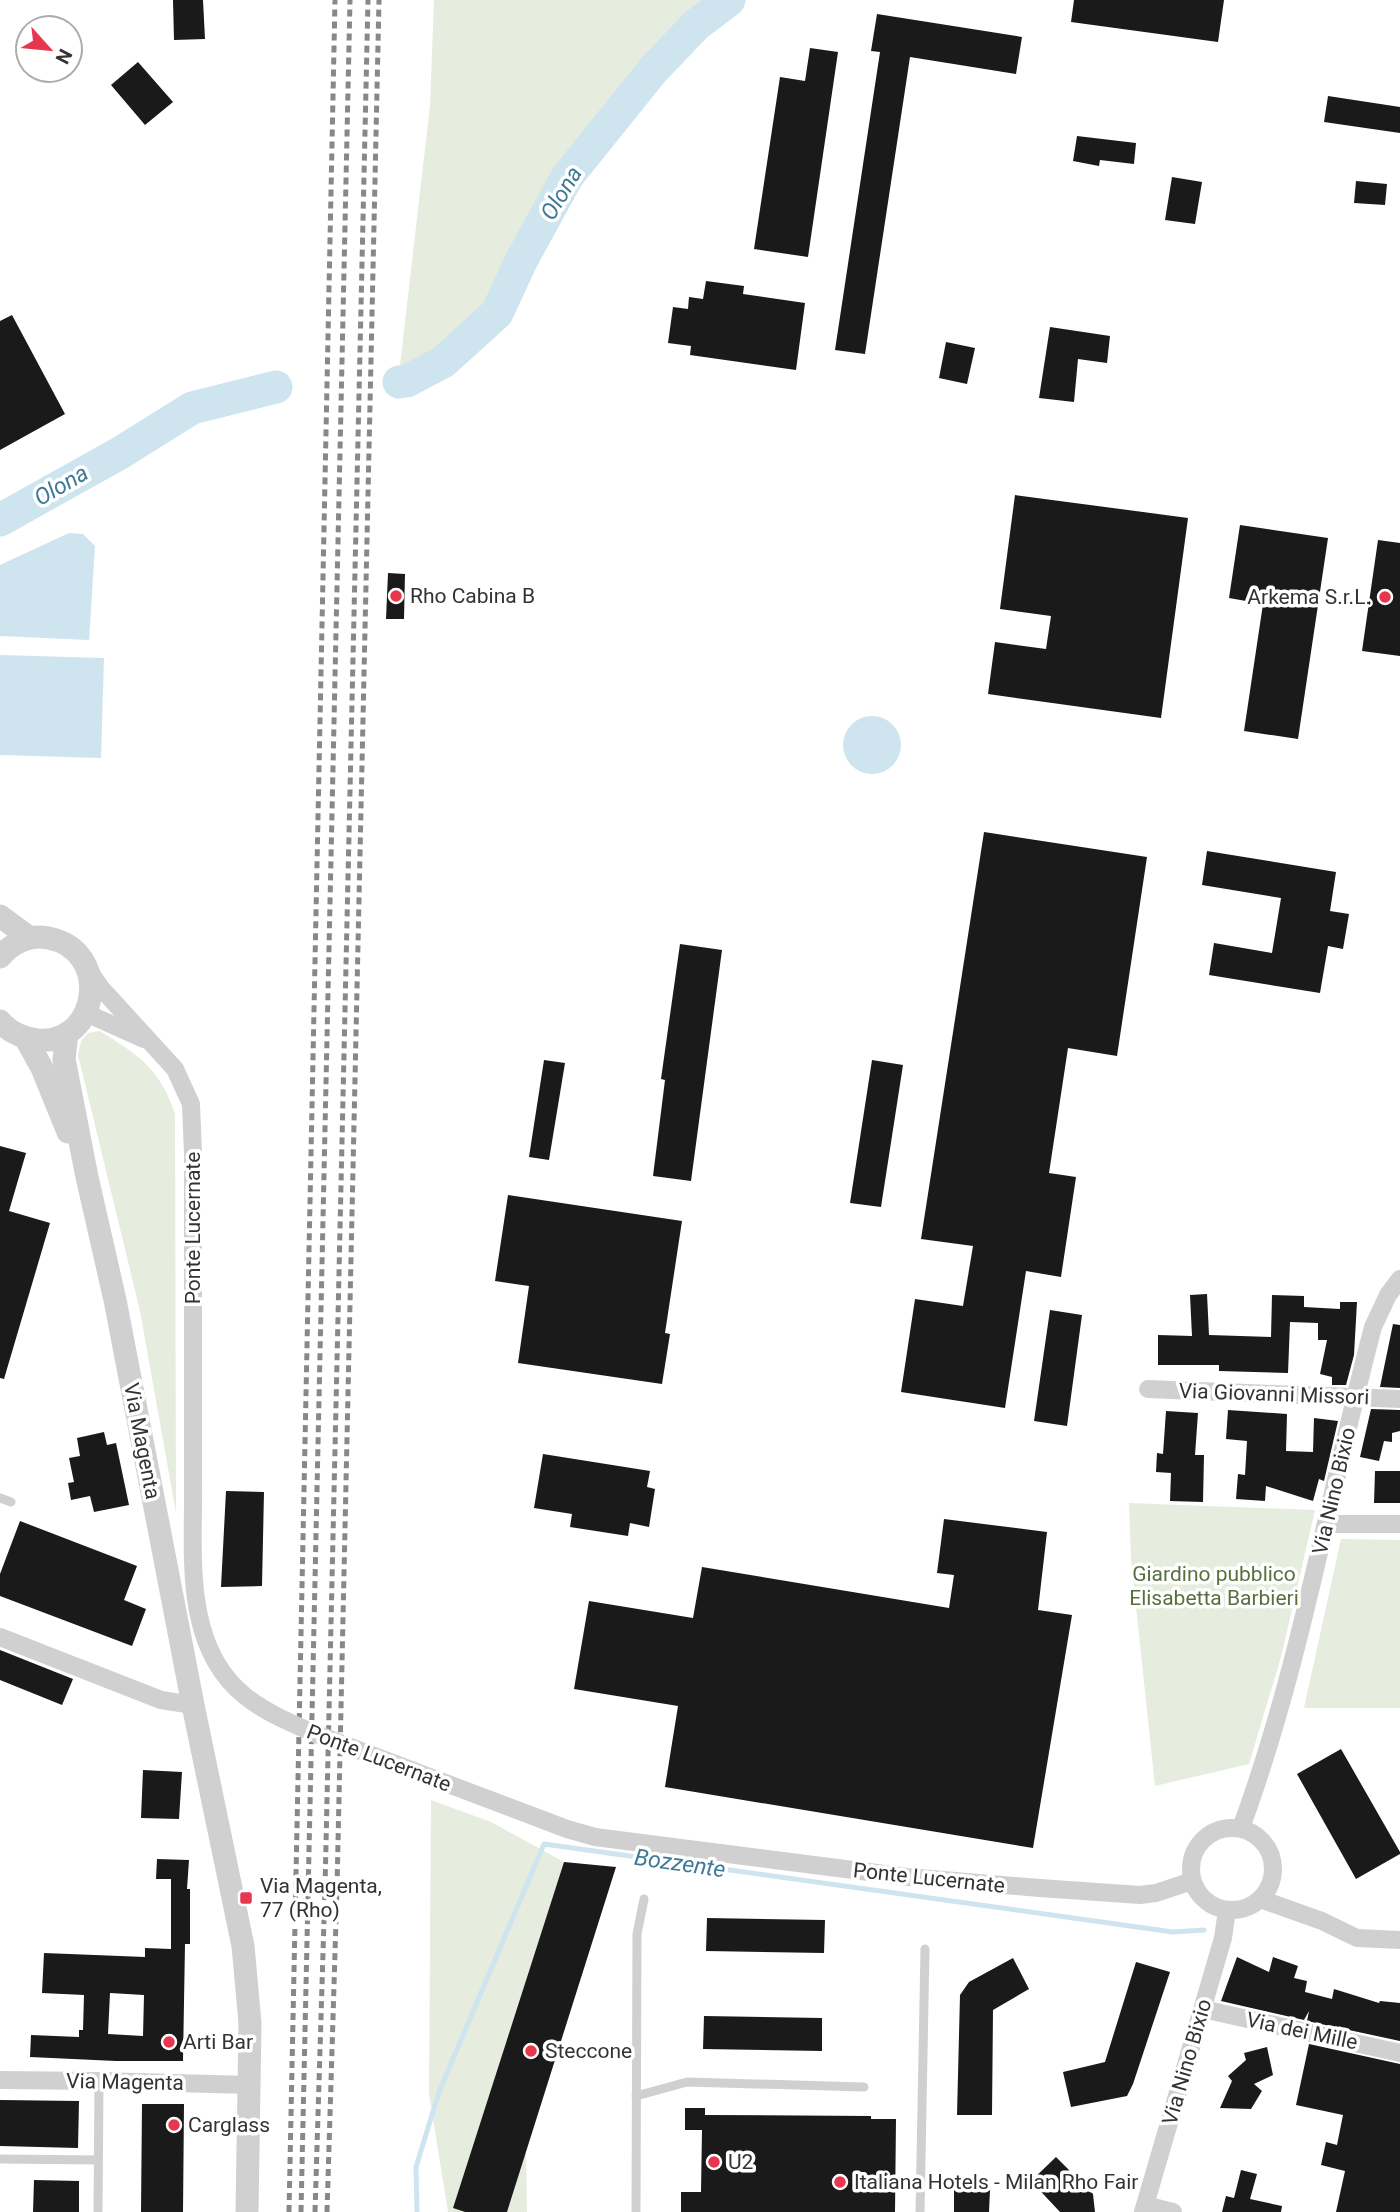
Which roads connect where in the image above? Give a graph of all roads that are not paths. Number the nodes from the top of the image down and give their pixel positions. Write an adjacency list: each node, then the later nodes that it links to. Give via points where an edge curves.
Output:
1 (0, 916): 2 (street)
2 (30, 938): 3 (street, via 15,943); 4 (street, via 66,944)
3 (0, 957)
4 (89, 971): 5 (street, via 91,996); 9 (street, Ponte Lucernate)
5 (86, 1013): 7 (street); 9 (street, Ponte Lucernate)
6 (1, 1024): 8 (street)
7 (66, 1033): 8 (street, via 50,1040); 10 (street, Via Magenta, via 64,1059)
8 (26, 1039): 10 (street, Via Magenta)
9 (147, 1040): 22 (street, Ponte Lucernate, bridge, via 174,1069 191,1104 196,1604 208,1644 242,1694 316,1734 595,1837 908,1877 1040,1888 1140,1895)
10 (87, 1177): 20 (street, Via Magenta)
11 (1400, 1279): 13 (street, Via Nino Bixio, via 1373,1327)
12 (1147, 1389): 13 (street, Via Giovanni Missori)
13 (1355, 1397): 14 (street, Via Giovanni Missori); 17 (street, Via Nino Bixio)
14 (1400, 1399)
15 (0, 1498): 16 (lane)
16 (11, 1502)
17 (1327, 1524): 18 (street); 21 (street, Via Nino Bixio, via 1263,1766)
18 (1400, 1524)
19 (0, 1637): 20 (street, via 161,1700)
20 (194, 1705): 32 (street, Via Magenta, via 243,1946)
21 (1241, 1828): 22 (street, via 1229,1827 1206,1836 1192,1856); 24 (street, via 1261,1839 1272,1858 1272,1880)
22 (1192, 1881): 25 (street, via 1205,1900)
23 (644, 1899): 34 (lane, via 637,1934)
24 (1260, 1899): 25 (street, via 1239,1910); 26 (street, via 1357,1938)
25 (1227, 1910): 28 (street, Via Nino Bixio)
26 (1400, 1940)
27 (925, 1949): 41 (lane)
28 (1203, 2009): 29 (street, Via dei Mille); 37 (street, Via Nino Bixio)
29 (1400, 2053)
30 (0, 2080): 31 (street, Via Magenta)
31 (99, 2081): 32 (street, Via Magenta); 36 (lane)
32 (250, 2085): 39 (street, Via Magenta)
33 (863, 2087): 34 (lane, via 687,2082)
34 (636, 2096): 40 (lane)
35 (0, 2159): 36 (lane)
36 (98, 2160): 38 (lane)
37 (1144, 2209): 42 (street)
38 (98, 2212)
39 (247, 2212)
40 (636, 2212)
41 (920, 2212)
42 (1173, 2212)

